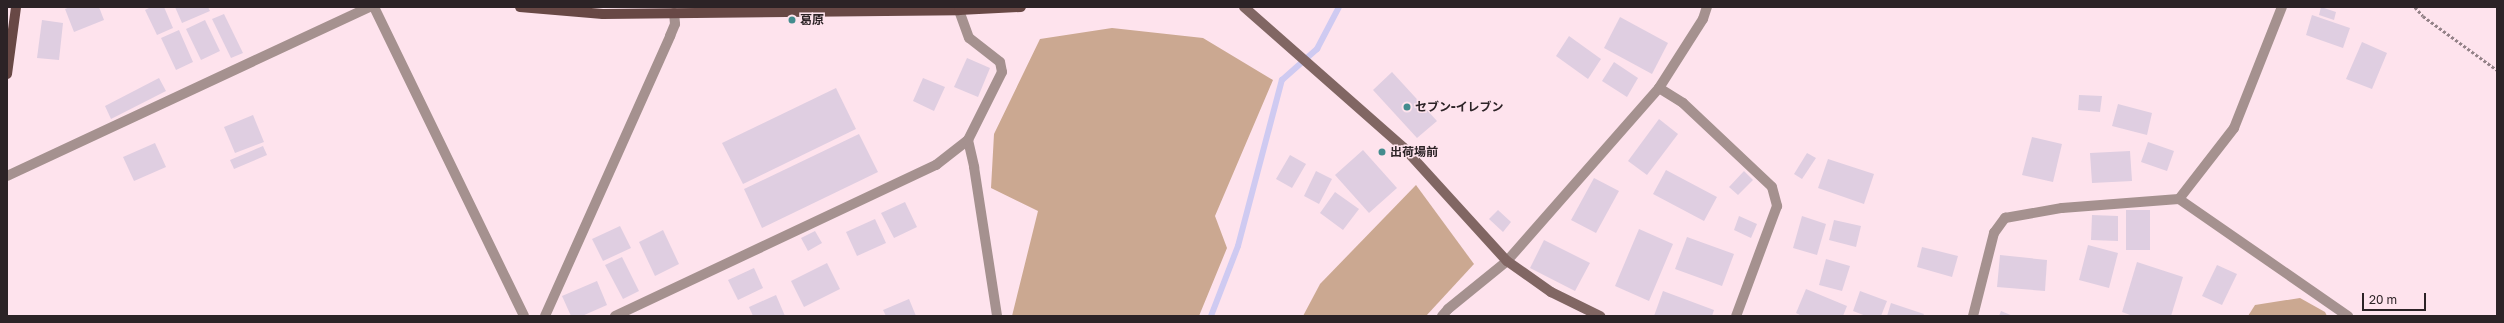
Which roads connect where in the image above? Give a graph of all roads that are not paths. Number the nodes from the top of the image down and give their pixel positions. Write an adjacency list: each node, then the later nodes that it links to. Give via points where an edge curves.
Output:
1 (16, 7): 11 (main road)
2 (369, 7): 14 (street)
3 (374, 7): 17 (street)
4 (520, 7): 10 (main road, via 603,14)
5 (1021, 7): 9 (main road)
6 (1244, 7): 16 (street, via 1404,148)
7 (1707, 7): 12 (street, via 1703,19)
8 (2282, 7): 15 (street, via 2234,128)
9 (959, 10): 10 (main road); 13 (street, via 969,38 1000,62 1002,72)
10 (674, 13): 18 (street, via 675,24)
11 (7, 74)
12 (1659, 88): 16 (street); 23 (street, via 1683,103 1772,187 1777,206)
13 (968, 140): 19 (street, via 936,165); 20 (street)
14 (7, 176)
15 (2179, 199): 24 (street, via 2062,208 2005,218 1994,233); 25 (street)
16 (1507, 261): 21 (street); 22 (street, via 1551,292)
17 (524, 316)
18 (545, 316)
19 (615, 316)
20 (997, 316)
21 (1442, 316)
22 (1600, 316)
23 (1736, 316)
24 (1973, 316)
25 (2348, 316)

